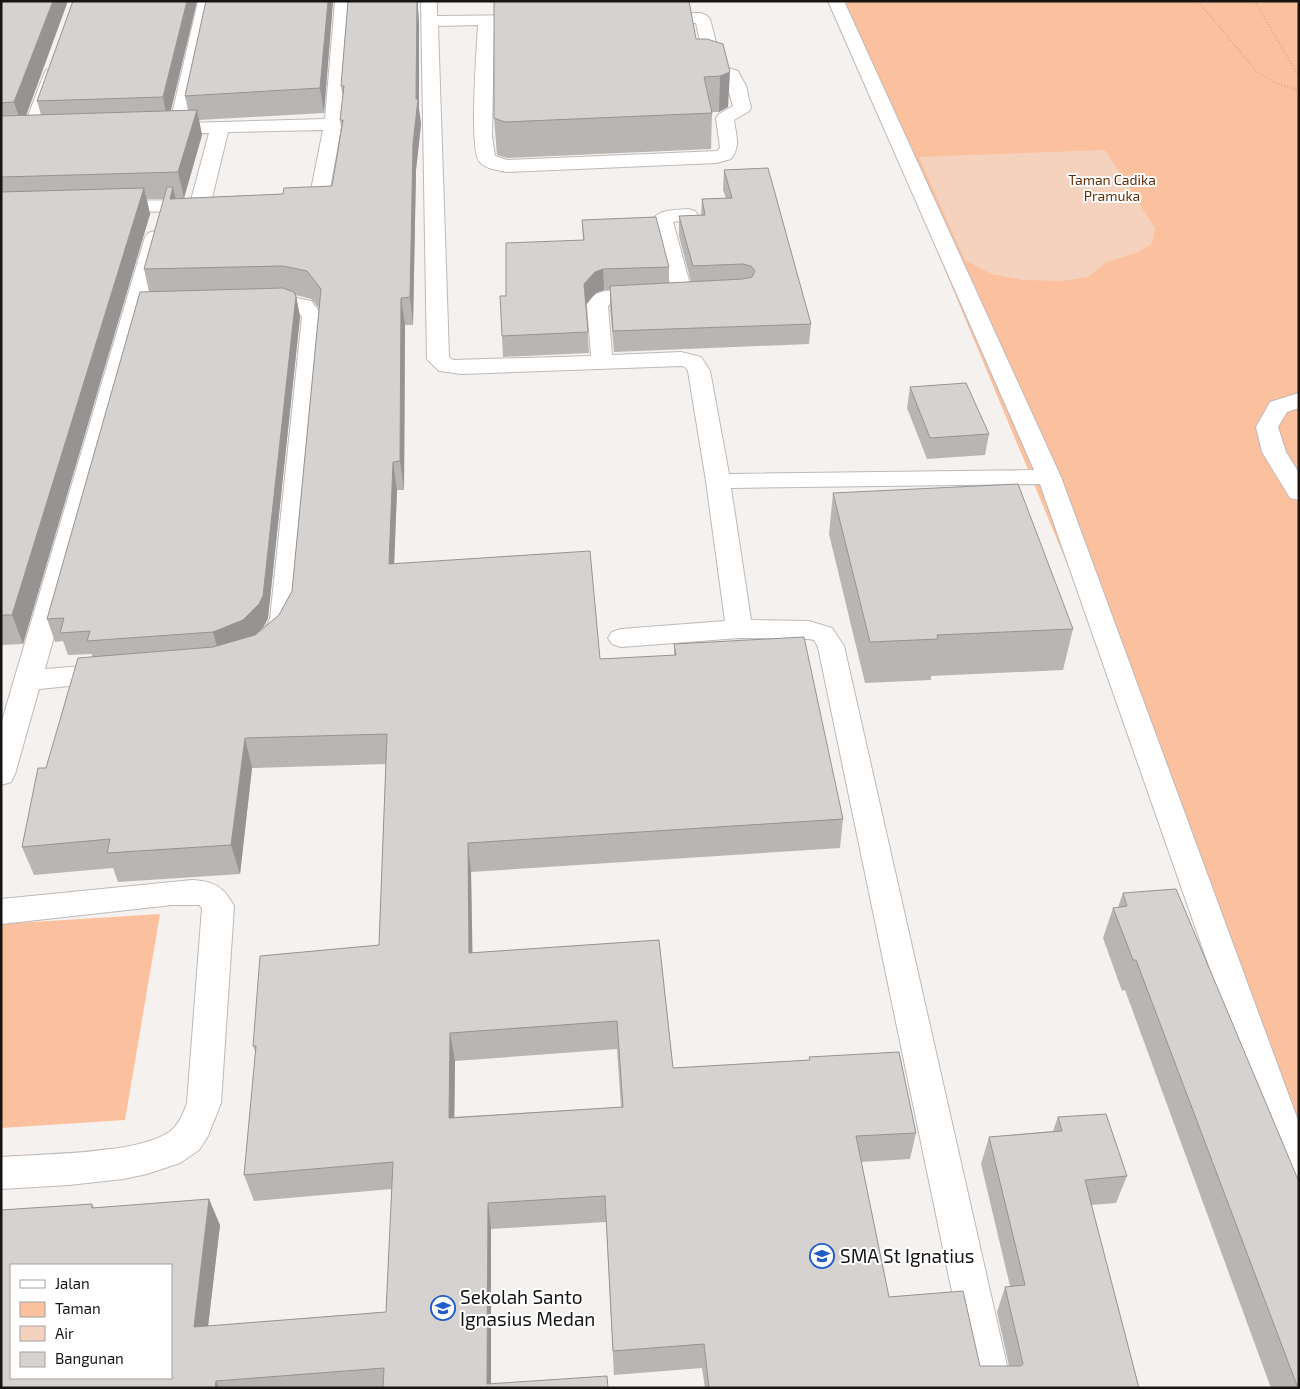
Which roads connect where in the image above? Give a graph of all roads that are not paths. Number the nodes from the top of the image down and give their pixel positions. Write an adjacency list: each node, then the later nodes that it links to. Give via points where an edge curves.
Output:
1 (206, 1): 11 (street)
2 (343, 1): 9 (street)
3 (836, 1): 25 (street)
4 (429, 11): 7 (street); 23 (street, via 438,359 446,366 462,368)
5 (638, 18): 7 (street, via 697,17 703,21 712,64 714,68 732,75 742,105 741,110 725,118 729,147 725,155 508,166 492,163 486,158 483,136)
6 (542, 20): 7 (street)
7 (486, 21)
8 (56, 63): 15 (street)
9 (333, 124): 10 (street); 19 (street, via 320,193 308,201)
10 (220, 127): 11 (street); 17 (street)
11 (178, 129): 12 (street)
12 (148, 130)
13 (50, 133): 15 (street)
14 (11, 134): 15 (street)
15 (30, 134)
16 (164, 206): 17 (street); 20 (street); 32 (street, via 145,304)
17 (199, 206): 18 (street)
18 (219, 206)
19 (279, 206)
20 (87, 208)
21 (688, 215): 23 (street, via 663,219 693,295 604,298 599,301)
22 (240, 302): 30 (street, via 297,302 311,310 314,317 283,619 275,636)
23 (602, 363): 26 (street, via 681,359 697,366)
24 (1299, 400): 27 (street, via 1278,407 1267,427 1274,452)
25 (1049, 477): 26 (street); 35 (street)
26 (718, 482): 28 (street)
27 (1299, 493)
28 (738, 629): 29 (street); 37 (street, via 808,630 823,634 831,646)
29 (622, 638)
30 (258, 651)
31 (134, 672): 32 (street)
32 (28, 680): 33 (street)
33 (1, 774)
34 (1, 912): 36 (street, via 200,892 215,898 218,906 204,1103 195,1128 170,1151 118,1163)
35 (1299, 1172)
36 (1, 1174)
37 (992, 1388)

